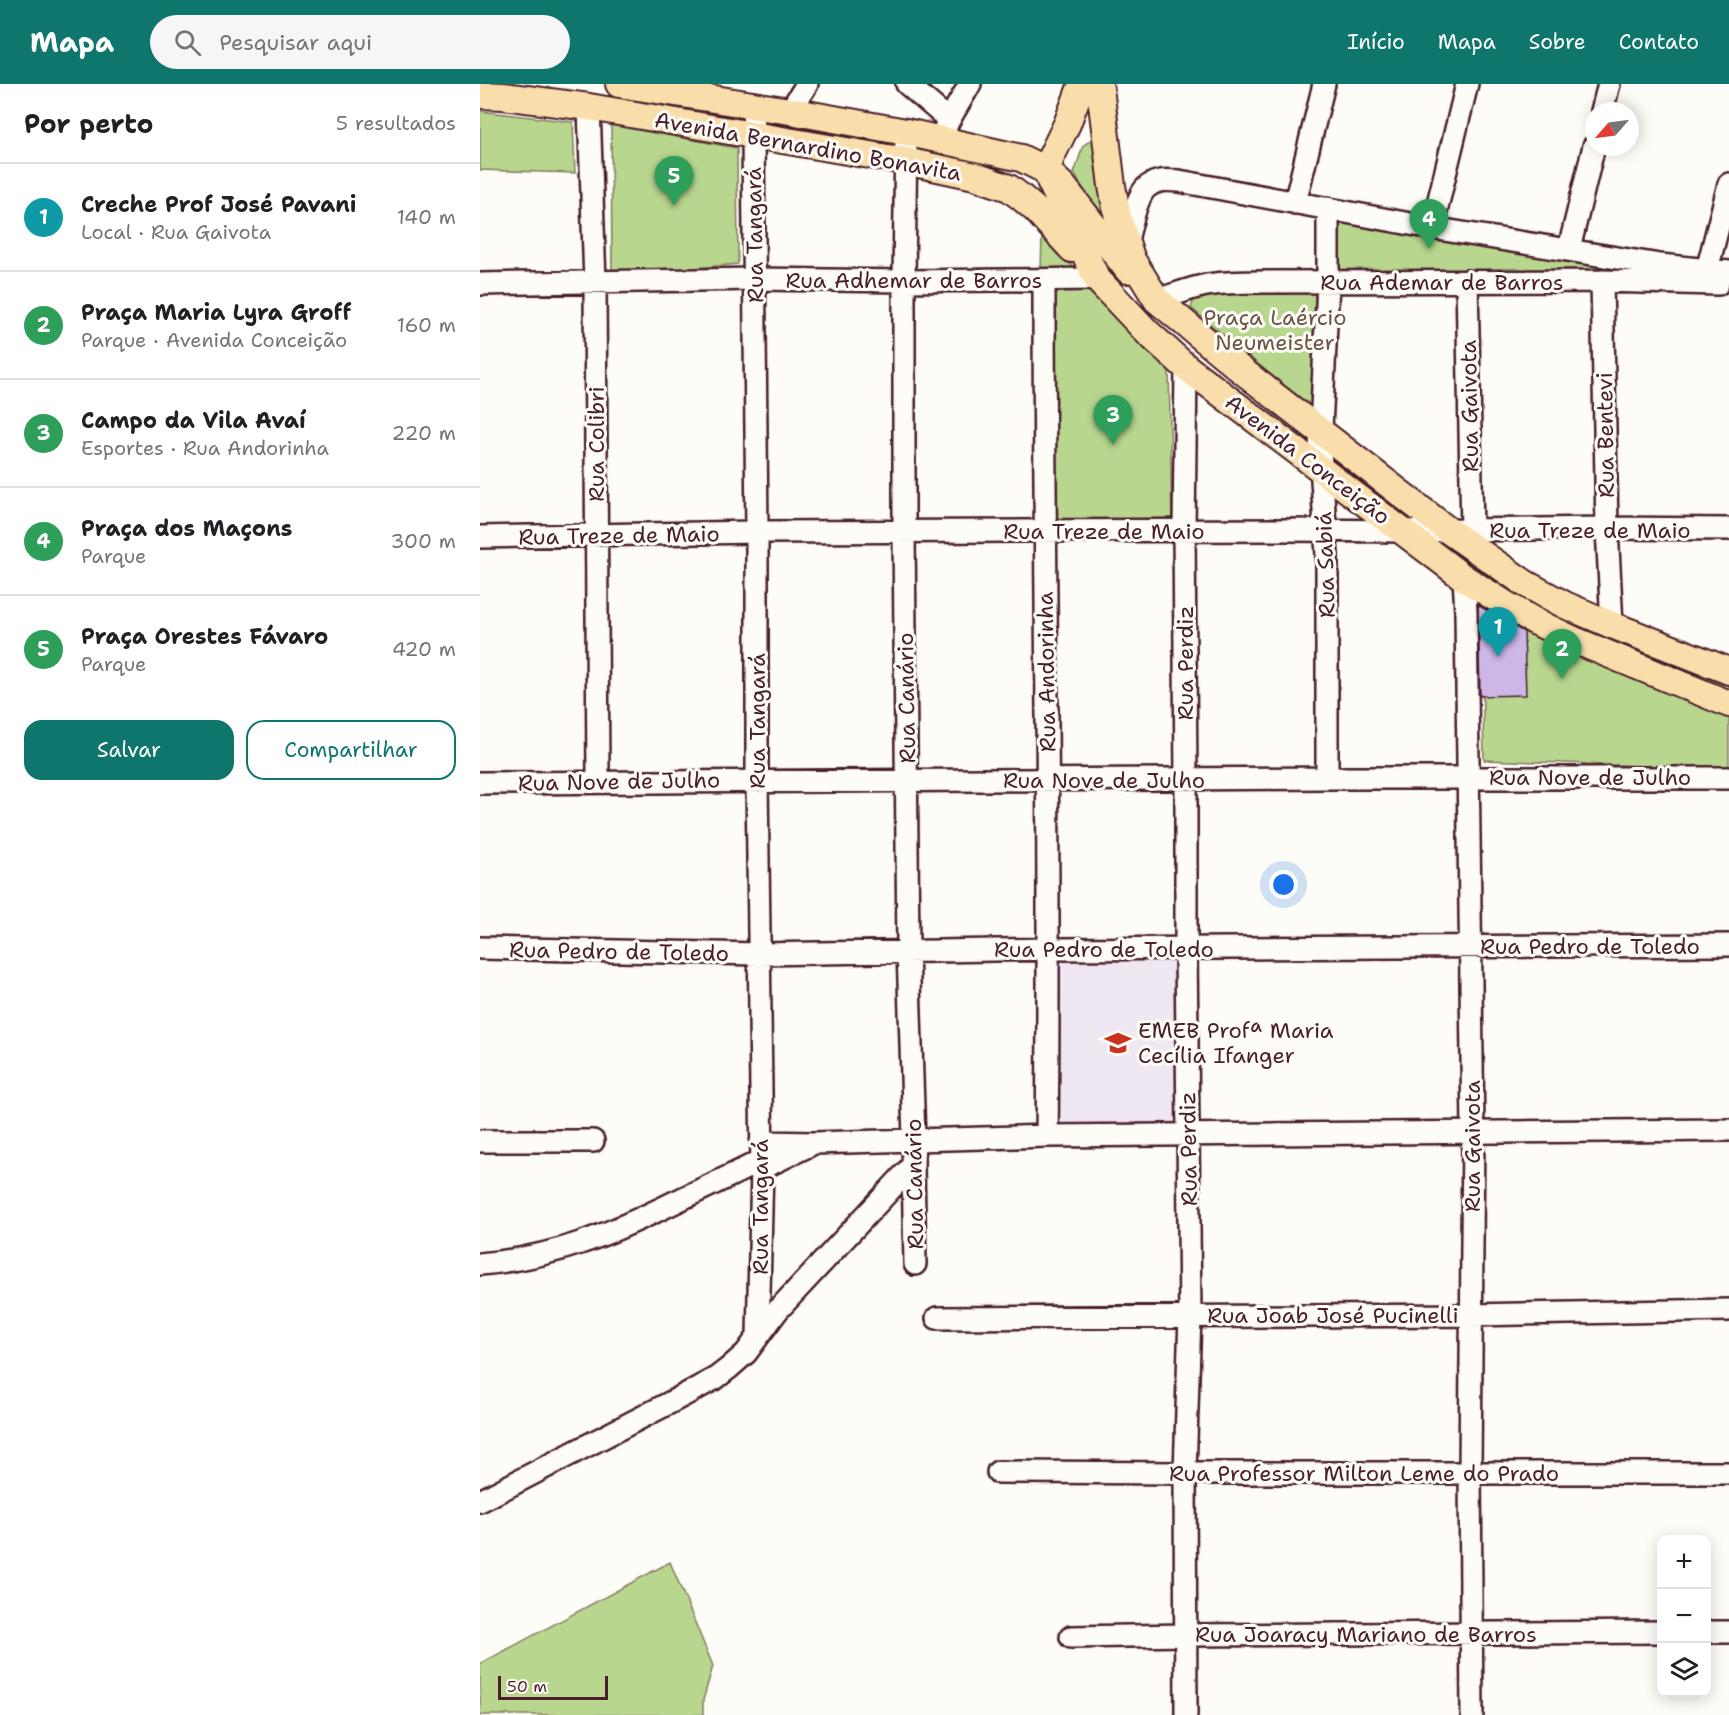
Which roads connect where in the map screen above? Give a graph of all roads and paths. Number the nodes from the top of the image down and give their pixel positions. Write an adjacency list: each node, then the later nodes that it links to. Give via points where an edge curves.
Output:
1 (619, 84): 11 (main road, Avenida Bernardino Bonavita)
2 (807, 84): 13 (street)
3 (907, 84): 15 (street)
4 (970, 84): 15 (street)
5 (1324, 84): 24 (street)
6 (1467, 84): 26 (street)
7 (1609, 84): 10 (street)
8 (1095, 85): 14 (main road); 21 (main road, via 1082,121); 27 (main road, Avenida Conceição)
9 (480, 95): 12 (main road, Avenida Bernardino Bonavita)
10 (1604, 102)
11 (754, 106): 13 (main road, Avenida Bernardino Bonavita); 17 (street, Rua Tangará)
12 (589, 107): 17 (main road, Avenida Bernardino Bonavita); 37 (street, Rua Colibri)
13 (790, 111): 16 (main road, Avenida Bernardino Bonavita)
14 (1067, 124): 19 (main road); 21 (main road)
15 (945, 129): 16 (main road, Avenida Bernardino Bonavita); 19 (main road, Avenida Bernardino Bonavita)
16 (906, 132): 20 (street, Rua Canário)
17 (753, 136): 20 (main road, Avenida Bernardino Bonavita); 31 (street, Rua Tangará)
18 (1592, 156): 28 (street)
19 (1021, 158): 21 (main road, Avenida Bernardino Bonavita)
20 (905, 161): 22 (main road, Avenida Bernardino Bonavita); 34 (street, Rua Canário)
21 (1047, 171): 22 (main road); 32 (main road, Avenida Conceição); 41 (main road, Avenida Bernardino Bonavita)
22 (975, 176): 32 (main road, Avenida Bernardino Bonavita, via 1021,196)
23 (1729, 184): 30 (street)
24 (1295, 202): 25 (street); 27 (street, via 1160,181 1144,190)
25 (1328, 208): 26 (street); 38 (street, Rua Sabiá)
26 (1432, 228): 28 (street)
27 (1126, 244): 41 (main road, Avenida Conceição)
28 (1569, 249): 30 (street)
29 (1729, 272): 30 (street)
30 (1706, 277): 36 (street, Rua Ademar de Barros); 40 (street, Rua Ademar de Barros)
31 (754, 279): 34 (street, Rua Adhemar de Barros); 37 (street, Rua Adhemar de Barros); 51 (street, Rua Tangará)
32 (1097, 279): 33 (street, Rua Adhemar de Barros); 42 (main road, Avenida Conceição)
33 (1044, 280): 34 (street, Rua Adhemar de Barros); 53 (street, Rua Andorinha)
34 (904, 281): 52 (street, Rua Canário)
35 (1467, 281): 36 (street, Rua Ademar de Barros); 38 (street, Rua Ademar de Barros); 50 (street, Rua Gaivota)
36 (1602, 281): 45 (street, Rua Bentevi)
37 (596, 283): 39 (street, Rua Adhemar de Barros); 54 (street, Rua Colibri)
38 (1328, 283): 41 (street, Rua Ademar de Barros, via 1225,283); 43 (street, Rua Sabiá)
39 (480, 284)
40 (1729, 284)
41 (1157, 300): 43 (main road, Avenida Conceição)
42 (1186, 367): 44 (main road, Avenida Conceição); 47 (street, Rua Perdiz)
43 (1321, 431): 44 (street, Rua Sabiá); 50 (main road, Avenida Conceição)
44 (1321, 469): 48 (street, Rua Sabiá); 49 (main road, Avenida Conceição)
45 (1607, 528): 46 (street, Rua Treze de Maio); 50 (street, Rua Treze de Maio); 57 (street, Rua Bentevi)
46 (1729, 529)
47 (1184, 530): 48 (street, Rua Treze de Maio); 53 (street, Rua Treze de Maio); 65 (street, Rua Perdiz)
48 (1326, 530): 49 (street, Rua Treze de Maio); 61 (street, Rua Sabiá)
49 (1404, 531): 50 (street, Rua Treze de Maio); 56 (main road, Avenida Conceição)
50 (1460, 531): 57 (main road, Avenida Conceição, via 1526,584)
51 (758, 532): 52 (street, Rua Treze de Maio); 54 (street, Rua Treze de Maio); 63 (street, Rua Tangará)
52 (904, 532): 53 (street, Rua Treze de Maio); 67 (street, Rua Canário)
53 (1044, 532): 64 (street, Rua Andorinha)
54 (597, 536): 55 (street, Rua Treze de Maio); 66 (street, Rua Colibri)
55 (480, 537)
56 (1464, 578): 59 (main road, Avenida Conceição, via 1536,622); 60 (street, Rua Gaivota)
57 (1612, 625): 58 (main road, Avenida Conceição)
58 (1729, 671)
59 (1729, 704)
60 (1468, 777): 61 (street, Rua Nove de Julho); 62 (street, Rua Nove de Julho); 70 (street, Rua Gaivota)
61 (1327, 778): 65 (street, Rua Nove de Julho)
62 (1729, 778)
63 (757, 780): 66 (street, Rua Nove de Julho); 67 (street, Rua Nove de Julho); 75 (street, Rua Tangará)
64 (1047, 780): 65 (street, Rua Nove de Julho); 67 (street, Rua Nove de Julho); 72 (street, Rua Andorinha)
65 (1186, 780): 73 (street, Rua Perdiz)
66 (597, 781): 68 (street, Rua Nove de Julho)
67 (907, 781): 74 (street, Rua Canário)
68 (480, 783)
69 (1729, 945): 70 (street, Rua Pedro de Toledo)
70 (1470, 947): 73 (street, Rua Pedro de Toledo); 77 (street, Rua Gaivota)
71 (480, 948): 75 (street, Rua Pedro de Toledo)
72 (1049, 949): 73 (street, Rua Pedro de Toledo); 74 (street, Rua Pedro de Toledo); 79 (street, Rua Andorinha)
73 (1186, 949): 78 (street, Rua Perdiz)
74 (908, 950): 75 (street, Rua Pedro de Toledo); 80 (street, Rua Canário)
75 (759, 954): 83 (street, Rua Tangará)
76 (1729, 1130): 77 (street)
77 (1473, 1132): 78 (street); 88 (street, Rua Gaivota)
78 (1188, 1135): 79 (street); 89 (street, Rua Perdiz)
79 (1047, 1136): 80 (street)
80 (914, 1139): 83 (street, via 814,1143); 84 (street, Rua Canário)
81 (593, 1141): 82 (street)
82 (480, 1142)
83 (762, 1157): 85 (street, via 639,1221 594,1239 551,1252); 91 (street, Rua Tangará)
84 (913, 1165): 86 (street, Rua Canário); 91 (street)
85 (480, 1264)
86 (915, 1264)
87 (1729, 1310): 88 (street, Rua Joab José Pucinelli)
88 (1471, 1315): 89 (street, Rua Joab José Pucinelli); 93 (street, Rua Gaivota)
89 (1190, 1316): 90 (street, Rua Joab José Pucinelli); 94 (street, Rua Perdiz)
90 (937, 1318)
91 (758, 1336): 96 (street, via 739,1360 716,1378)
92 (998, 1472): 94 (street, Rua Professor Milton Leme do Prado)
93 (1470, 1472): 94 (street, Rua Professor Milton Leme do Prado); 95 (street, Rua Professor Milton Leme do Prado); 100 (street, Rua Gaivota)
94 (1185, 1473): 101 (street, Rua Perdiz)
95 (1729, 1473)
96 (480, 1501)
97 (1657, 1632): 100 (street, Rua Joaracy Mariano de Barros)
98 (1711, 1632): 99 (street)
99 (1729, 1632)
100 (1471, 1633): 101 (street, Rua Joaracy Mariano de Barros); 104 (street, Rua Gaivota)
101 (1186, 1635): 102 (street, Rua Joaracy Mariano de Barros); 103 (street, Rua Perdiz)
102 (1071, 1637)
103 (1186, 1715)
104 (1472, 1715)

